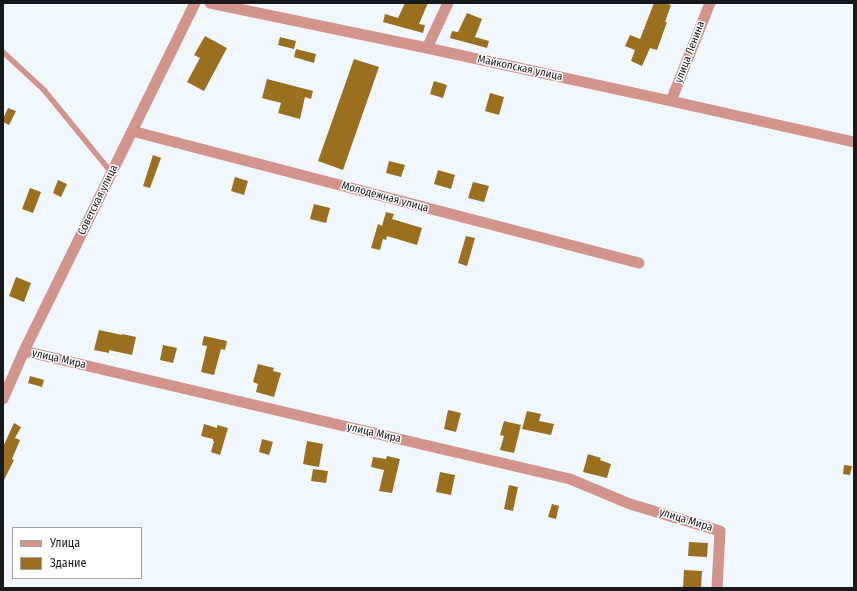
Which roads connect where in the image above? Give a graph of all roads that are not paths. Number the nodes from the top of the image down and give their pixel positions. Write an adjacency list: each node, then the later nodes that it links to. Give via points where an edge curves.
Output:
1 (195, 3): 8 (street, Советская улица)
2 (210, 3): 5 (street, Майкопская улица)
3 (448, 3): 5 (street)
4 (710, 3): 7 (street, улица Ленина)
5 (427, 48): 7 (street, Майкопская улица)
6 (3, 52): 10 (lane, via 44,90)
7 (671, 101): 9 (street, Майкопская улица)
8 (132, 131): 10 (street, Советская улица); 11 (street, Молодёжная улица)
9 (854, 142)
10 (112, 172): 12 (street, Советская улица)
11 (639, 263)
12 (24, 351): 13 (street, Советская улица); 14 (street, улица Мира, via 570,479 630,504 720,531)
13 (3, 399)
14 (717, 588)

